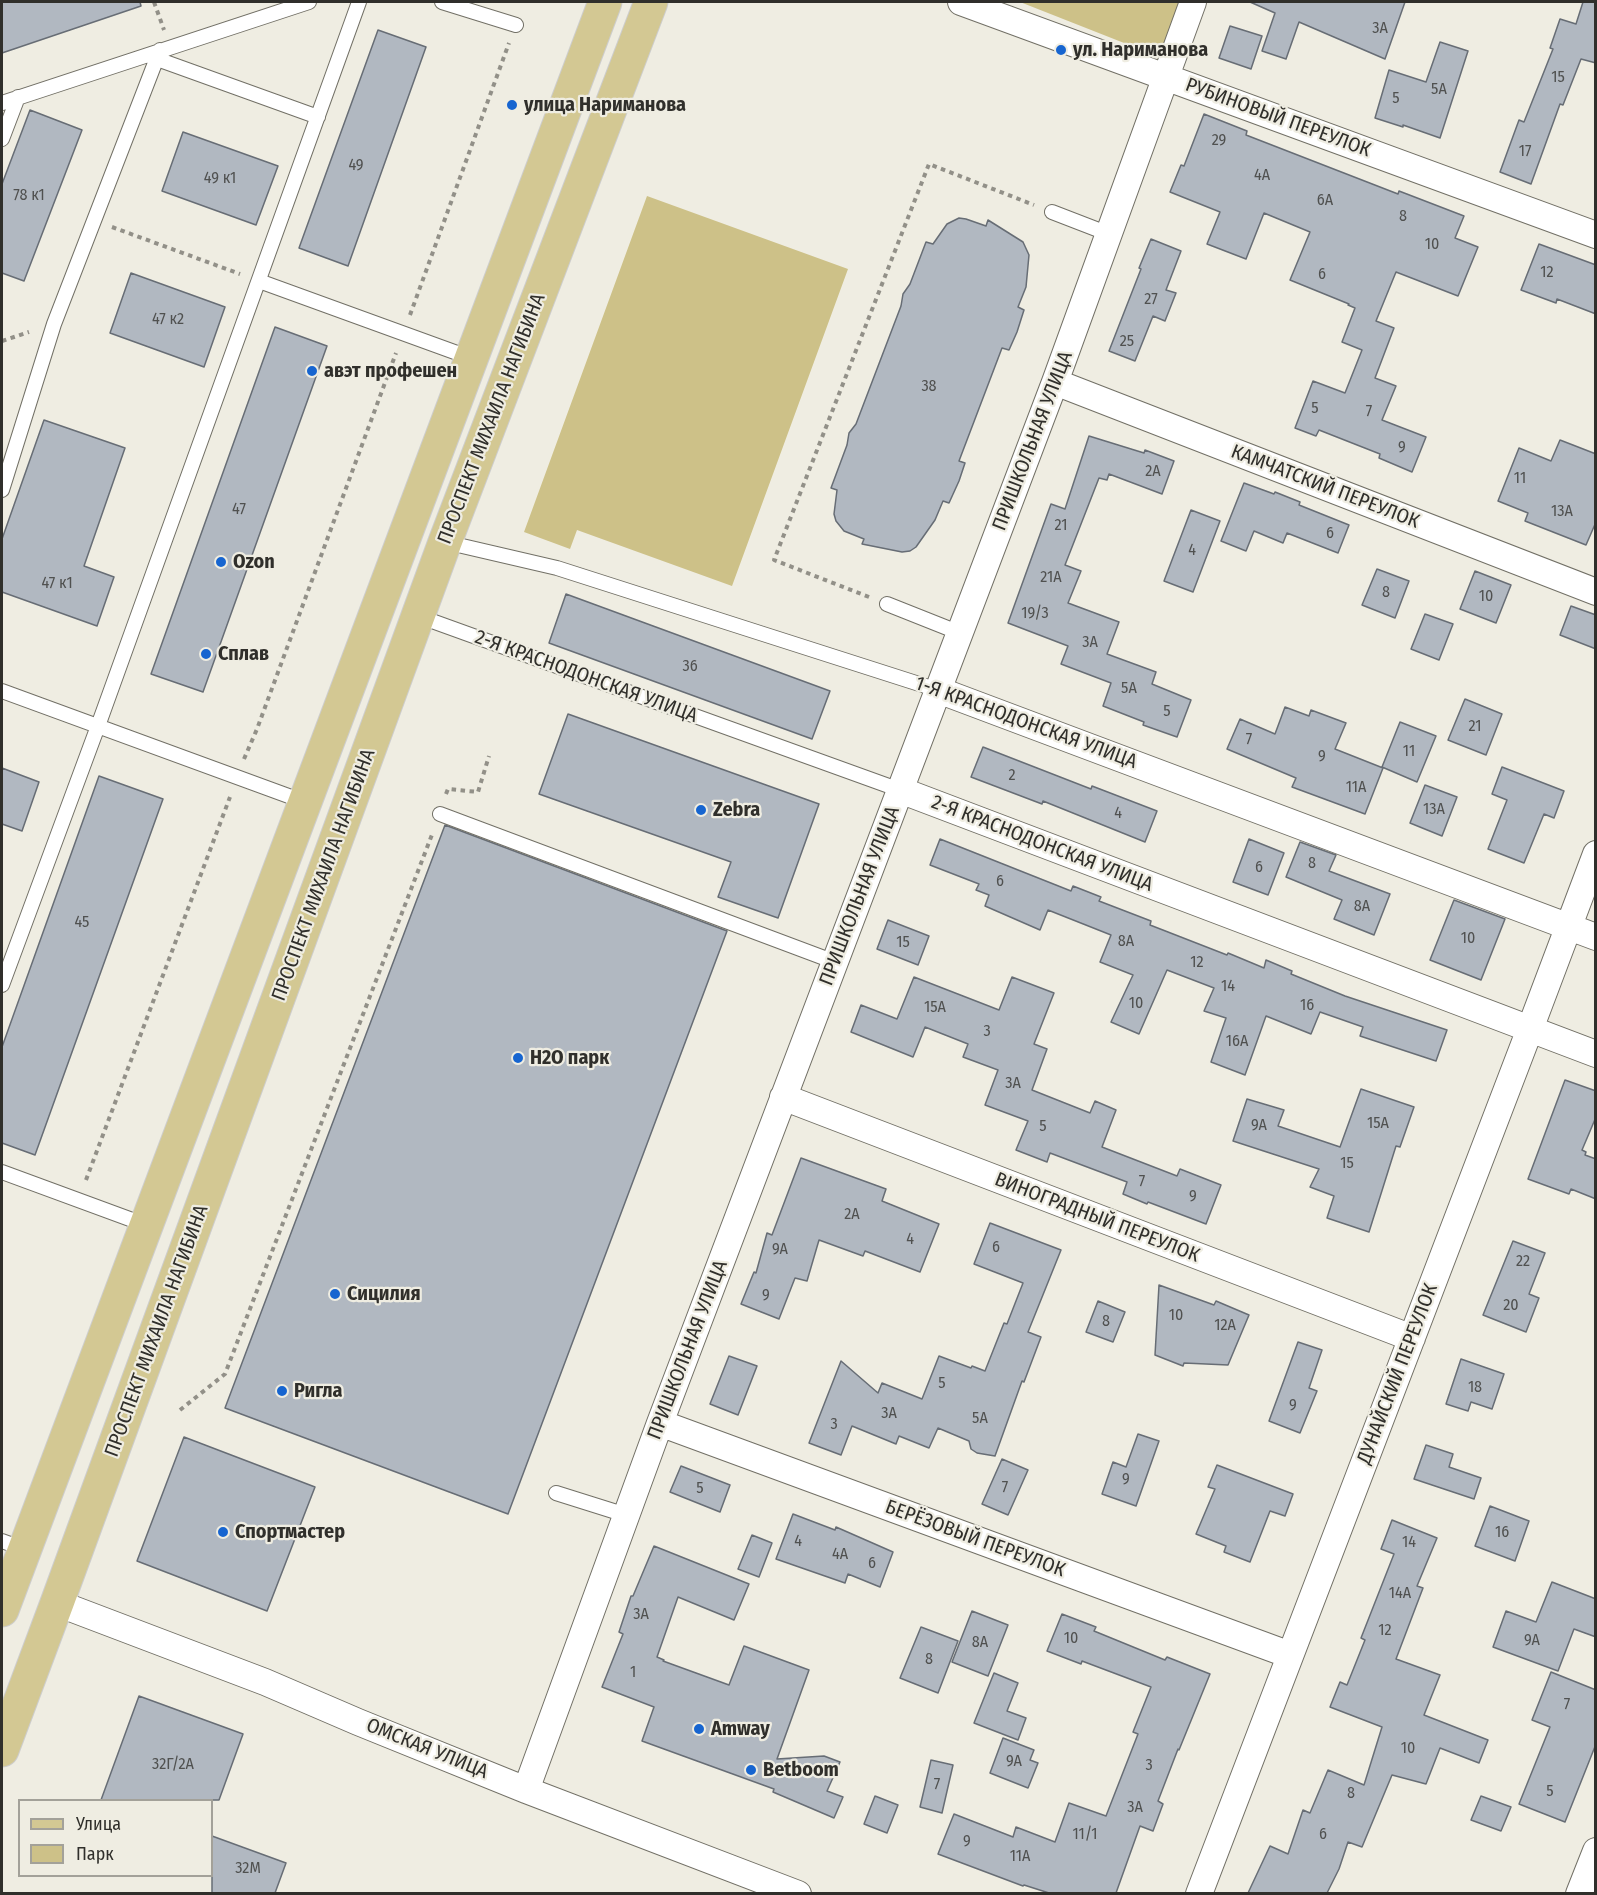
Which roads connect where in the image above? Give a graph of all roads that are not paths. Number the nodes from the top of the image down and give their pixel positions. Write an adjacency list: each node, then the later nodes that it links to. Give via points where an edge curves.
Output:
1 (309, 2): 9 (lane)
2 (359, 2): 13 (lane)
3 (442, 2): 8 (lane)
4 (605, 2): 19 (main road, ПРОСПЕКТ МИХАИЛА НАГИБИНА)
5 (651, 2): 22 (main road, ПРОСПЕКТ МИХАИЛА НАГИБИНА)
6 (961, 2): 10 (street, РУБИНОВЫЙ ПЕРЕУЛОК)
7 (1193, 2): 10 (street, ПРИШКОЛЬНАЯ УЛИЦА)
8 (516, 25)
9 (162, 52): 11 (lane); 13 (lane); 21 (lane, via 54,324)
10 (1166, 77): 16 (street, ПРИШКОЛЬНАЯ УЛИЦА); 17 (street, РУБИНОВЫЙ ПЕРЕУЛОК)
11 (18, 97): 12 (lane); 14 (lane)
12 (2, 103)
13 (318, 117): 18 (lane)
14 (2, 139)
15 (1052, 212): 16 (lane)
16 (1109, 234): 20 (street, ПРИШКОЛЬНАЯ УЛИЦА)
17 (1596, 235)
18 (259, 281): 19 (lane); 29 (lane)
19 (471, 358): 31 (main road, ПРОСПЕКТ МИХАИЛА НАГИБИНА)
20 (1055, 382): 23 (street, КАМЧАТСКИЙ ПЕРЕУЛОК); 26 (street, ПРИШКОЛЬНАЯ УЛИЦА)
21 (2, 490)
22 (445, 542): 25 (main road, ПРОСПЕКТ МИХАИЛА НАГИБИНА); 27 (lane, 1-Я КРАСНОДОНСКАЯ УЛИЦА, via 557,568)
23 (1596, 592)
24 (887, 604): 26 (lane)
25 (418, 616): 30 (lane, 2-Я КРАСНОДОНСКАЯ УЛИЦА); 48 (main road, ПРОСПЕКТ МИХАИЛА НАГИБИНА)
26 (960, 633): 27 (street, ПРИШКОЛЬНАЯ УЛИЦА)
27 (938, 690): 30 (street, ПРИШКОЛЬНАЯ УЛИЦА); 34 (street, 1-Я КРАСНОДОНСКАЯ УЛИЦА)
28 (2, 691): 29 (lane)
29 (98, 726): 31 (lane); 37 (lane)
30 (900, 790): 36 (street, ПРИШКОЛЬНАЯ УЛИЦА); 38 (street, 2-Я КРАСНОДОНСКАЯ УЛИЦА)
31 (305, 802): 42 (main road, ПРОСПЕКТ МИХАИЛА НАГИБИНА)
32 (440, 814): 36 (lane)
33 (1596, 854): 34 (street, ДУНАЙСКИЙ ПЕРЕУЛОК)
34 (1569, 926): 35 (street, 1-Я КРАСНОДОНСКАЯ УЛИЦА); 38 (street, ДУНАЙСКИЙ ПЕРЕУЛОК)
35 (1596, 937)
36 (835, 962): 40 (street, ПРИШКОЛЬНАЯ УЛИЦА)
37 (2, 985)
38 (1530, 1029): 39 (street, 2-Я КРАСНОДОНСКАЯ УЛИЦА); 43 (street, ДУНАЙСКИЙ ПЕРЕУЛОК)
39 (1596, 1054)
40 (783, 1097): 43 (street, ВИНОГРАДНЫЙ ПЕРЕУЛОК); 44 (street, ПРИШКОЛЬНАЯ УЛИЦА)
41 (2, 1172): 42 (lane)
42 (146, 1226): 47 (main road, ПРОСПЕКТ МИХАИЛА НАГИБИНА)
43 (1412, 1338): 50 (street, ДУНАЙСКИЙ ПЕРЕУЛОК)
44 (660, 1423): 46 (street, ПРИШКОЛЬНАЯ УЛИЦА); 50 (street, БЕРЁЗОВЫЙ ПЕРЕУЛОК)
45 (556, 1494): 46 (lane)
46 (626, 1515): 52 (street, ПРИШКОЛЬНАЯ УЛИЦА)
47 (13, 1545): 49 (main road, ПРОСПЕКТ МИХАИЛА НАГИБИНА)
48 (57, 1603): 51 (main road, ПРОСПЕКТ МИХАИЛА НАГИБИНА); 52 (street, ОМСКАЯ УЛИЦА, via 265,1682)
49 (2, 1610)
50 (1290, 1655): 55 (street, ДУНАЙСКИЙ ПЕРЕУЛОК)
51 (2, 1750)
52 (526, 1790): 54 (street, ОМСКАЯ УЛИЦА)
53 (1596, 1851): 56 (street)
54 (798, 1893)
55 (1199, 1893)
56 (1579, 1893)

